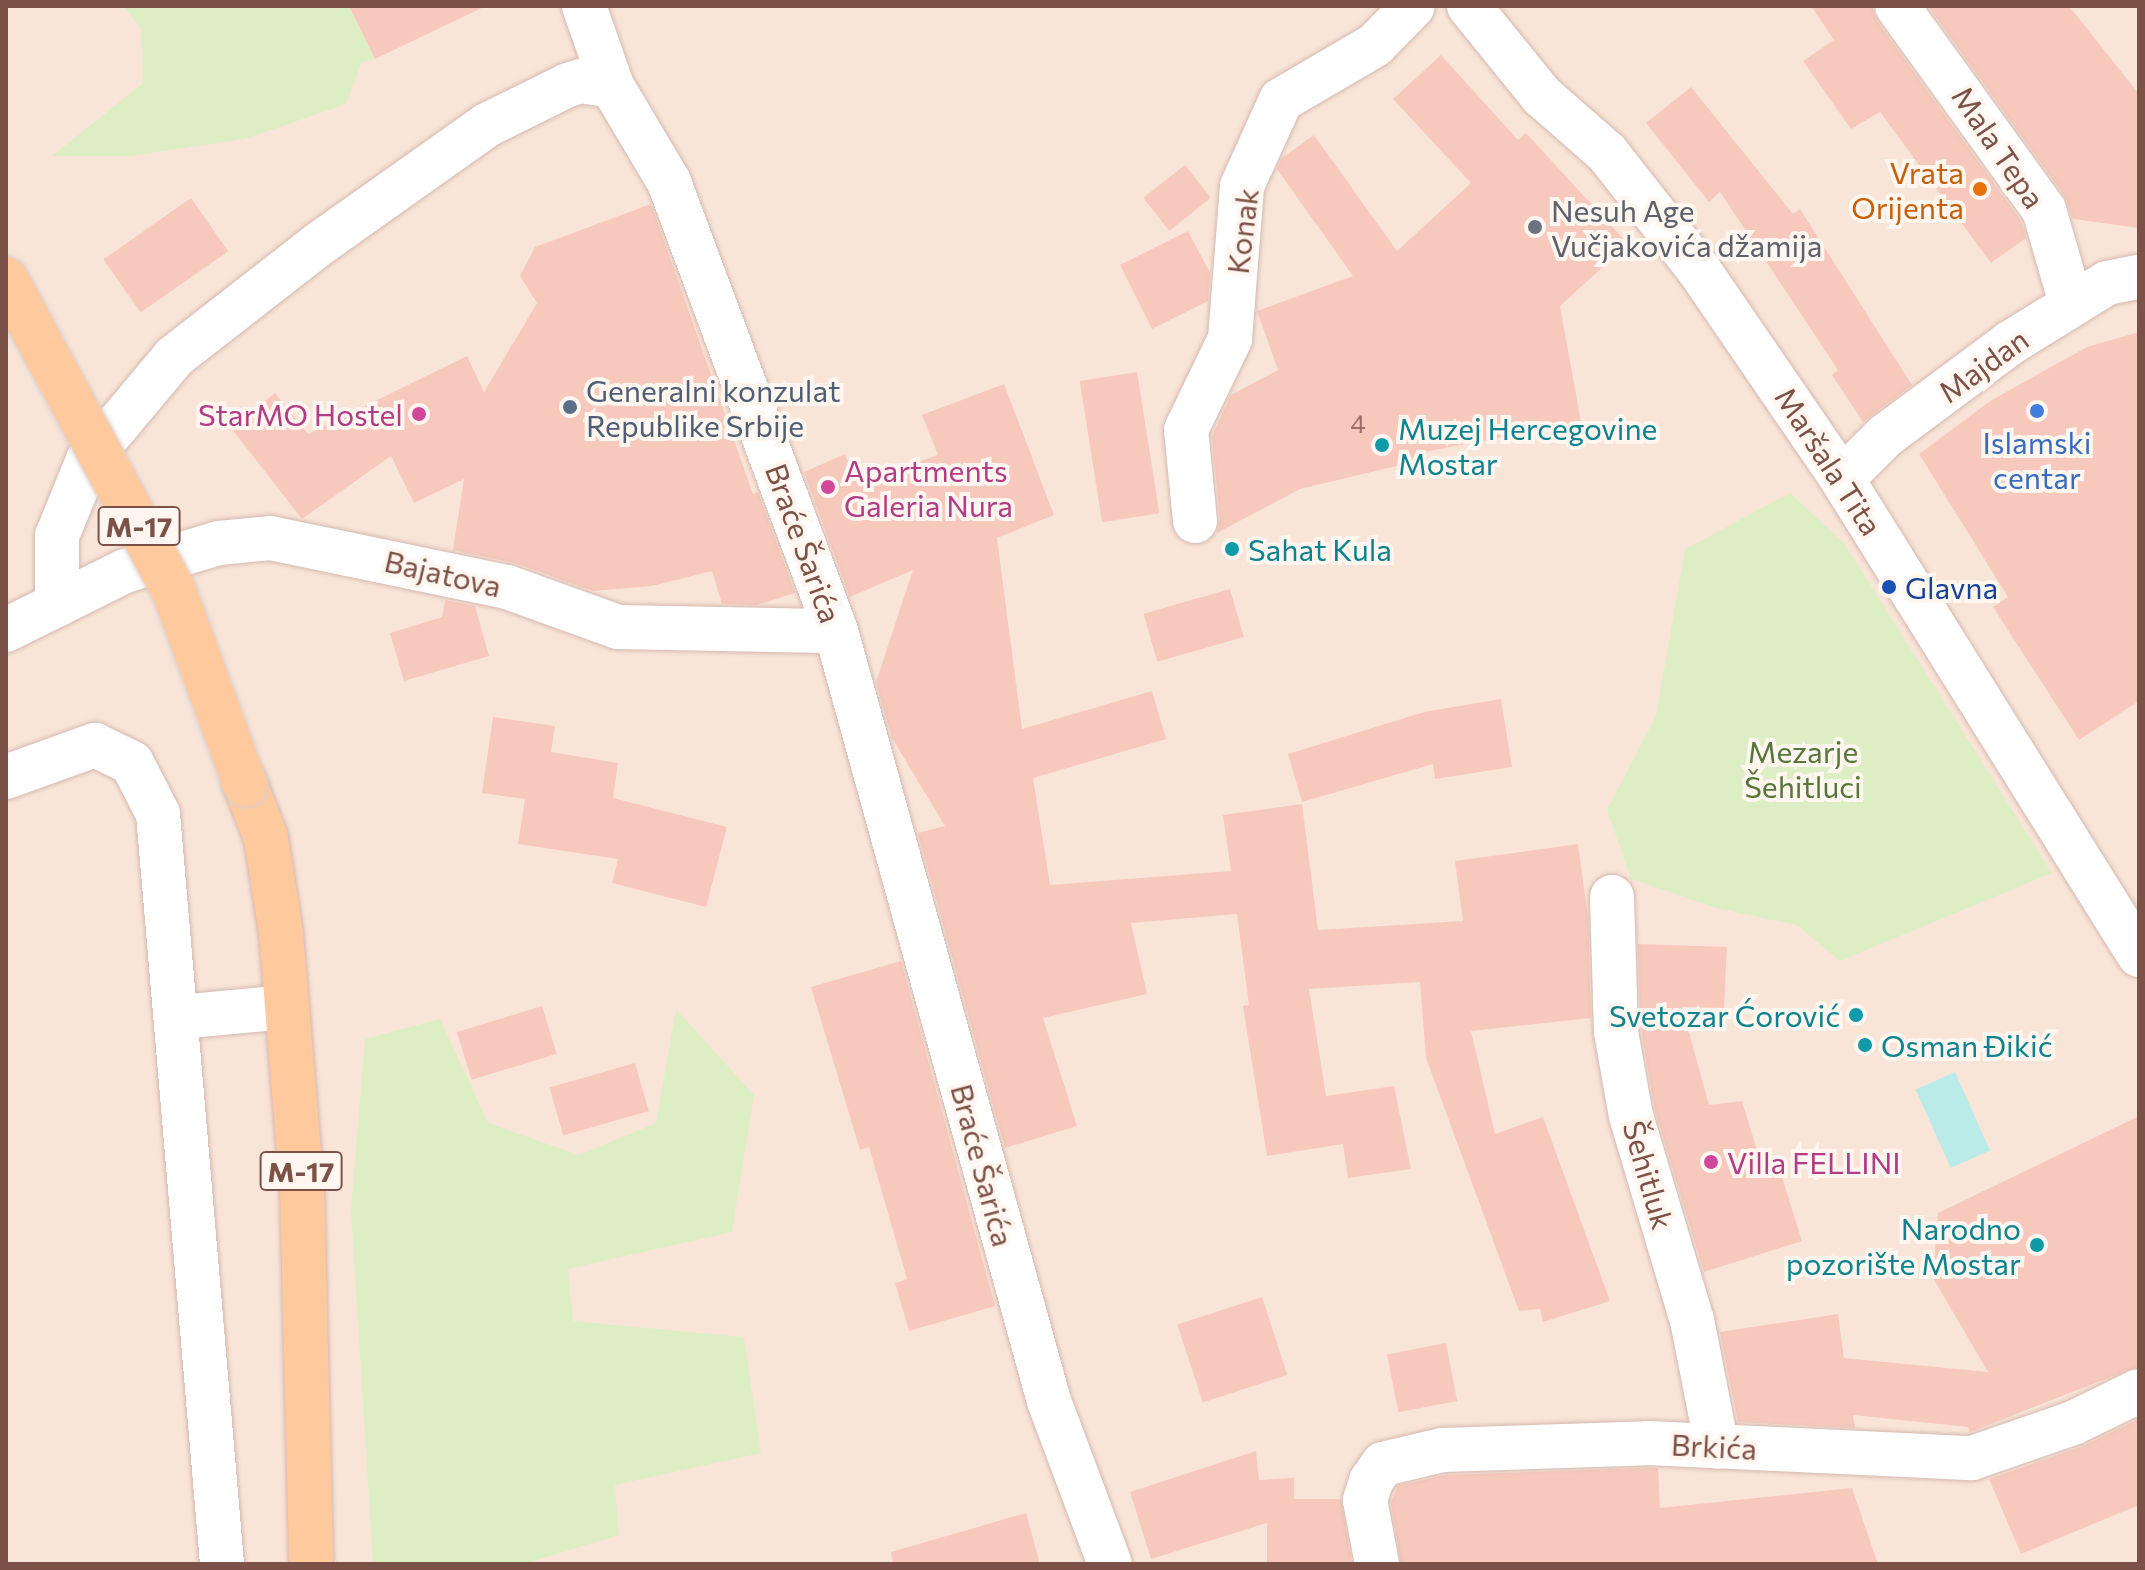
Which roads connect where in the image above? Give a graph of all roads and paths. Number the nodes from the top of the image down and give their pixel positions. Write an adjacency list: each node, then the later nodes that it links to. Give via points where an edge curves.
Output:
1 (584, 6): 5 (street)
2 (1413, 6): 10 (street, Konak, via 1375,45 1281,100 1242,186 1230,339 1186,430)
3 (1469, 6): 9 (street, Maršala Tita, via 1542,96 1607,153)
4 (1897, 6): 8 (street, Mala Tepa, via 2044,210)
5 (612, 86): 11 (street, via 568,85 487,125 319,244 174,357 88,460 57,536); 13 (street, Braće Šarića, via 669,182)
6 (2139, 277): 8 (street, Majdan, via 2107,283)
7 (6, 279): 17 (main road, M-17, bridge, via 174,591 266,838)
8 (2071, 303): 9 (street, Majdan, via 1904,421)
9 (1842, 479): 16 (street, Maršala Tita)
10 (1195, 521)
11 (57, 605): 12 (street, Bajatova); 13 (street, Bajatova, via 125,571 219,543 270,538 507,587 618,627)
12 (6, 630)
13 (836, 631): 23 (street, Braće Šarića, via 1049,1401)
14 (6, 777): 18 (street, via 95,745 132,763 158,814)
15 (1612, 897): 20 (street, Šehitluk, via 1616,1032 1631,1116 1692,1320)
16 (2139, 955)
17 (286, 1007): 18 (street); 22 (main road, M-17, via 302,1187)
18 (178, 1017): 21 (street)
19 (2139, 1391): 20 (street, Brkića, via 2073,1423 1972,1458)
20 (1717, 1447): 24 (street, Brkića, via 1648,1443 1442,1450 1383,1464 1365,1500)
21 (222, 1564)
22 (311, 1564)
23 (1110, 1564)
24 (1377, 1564)

